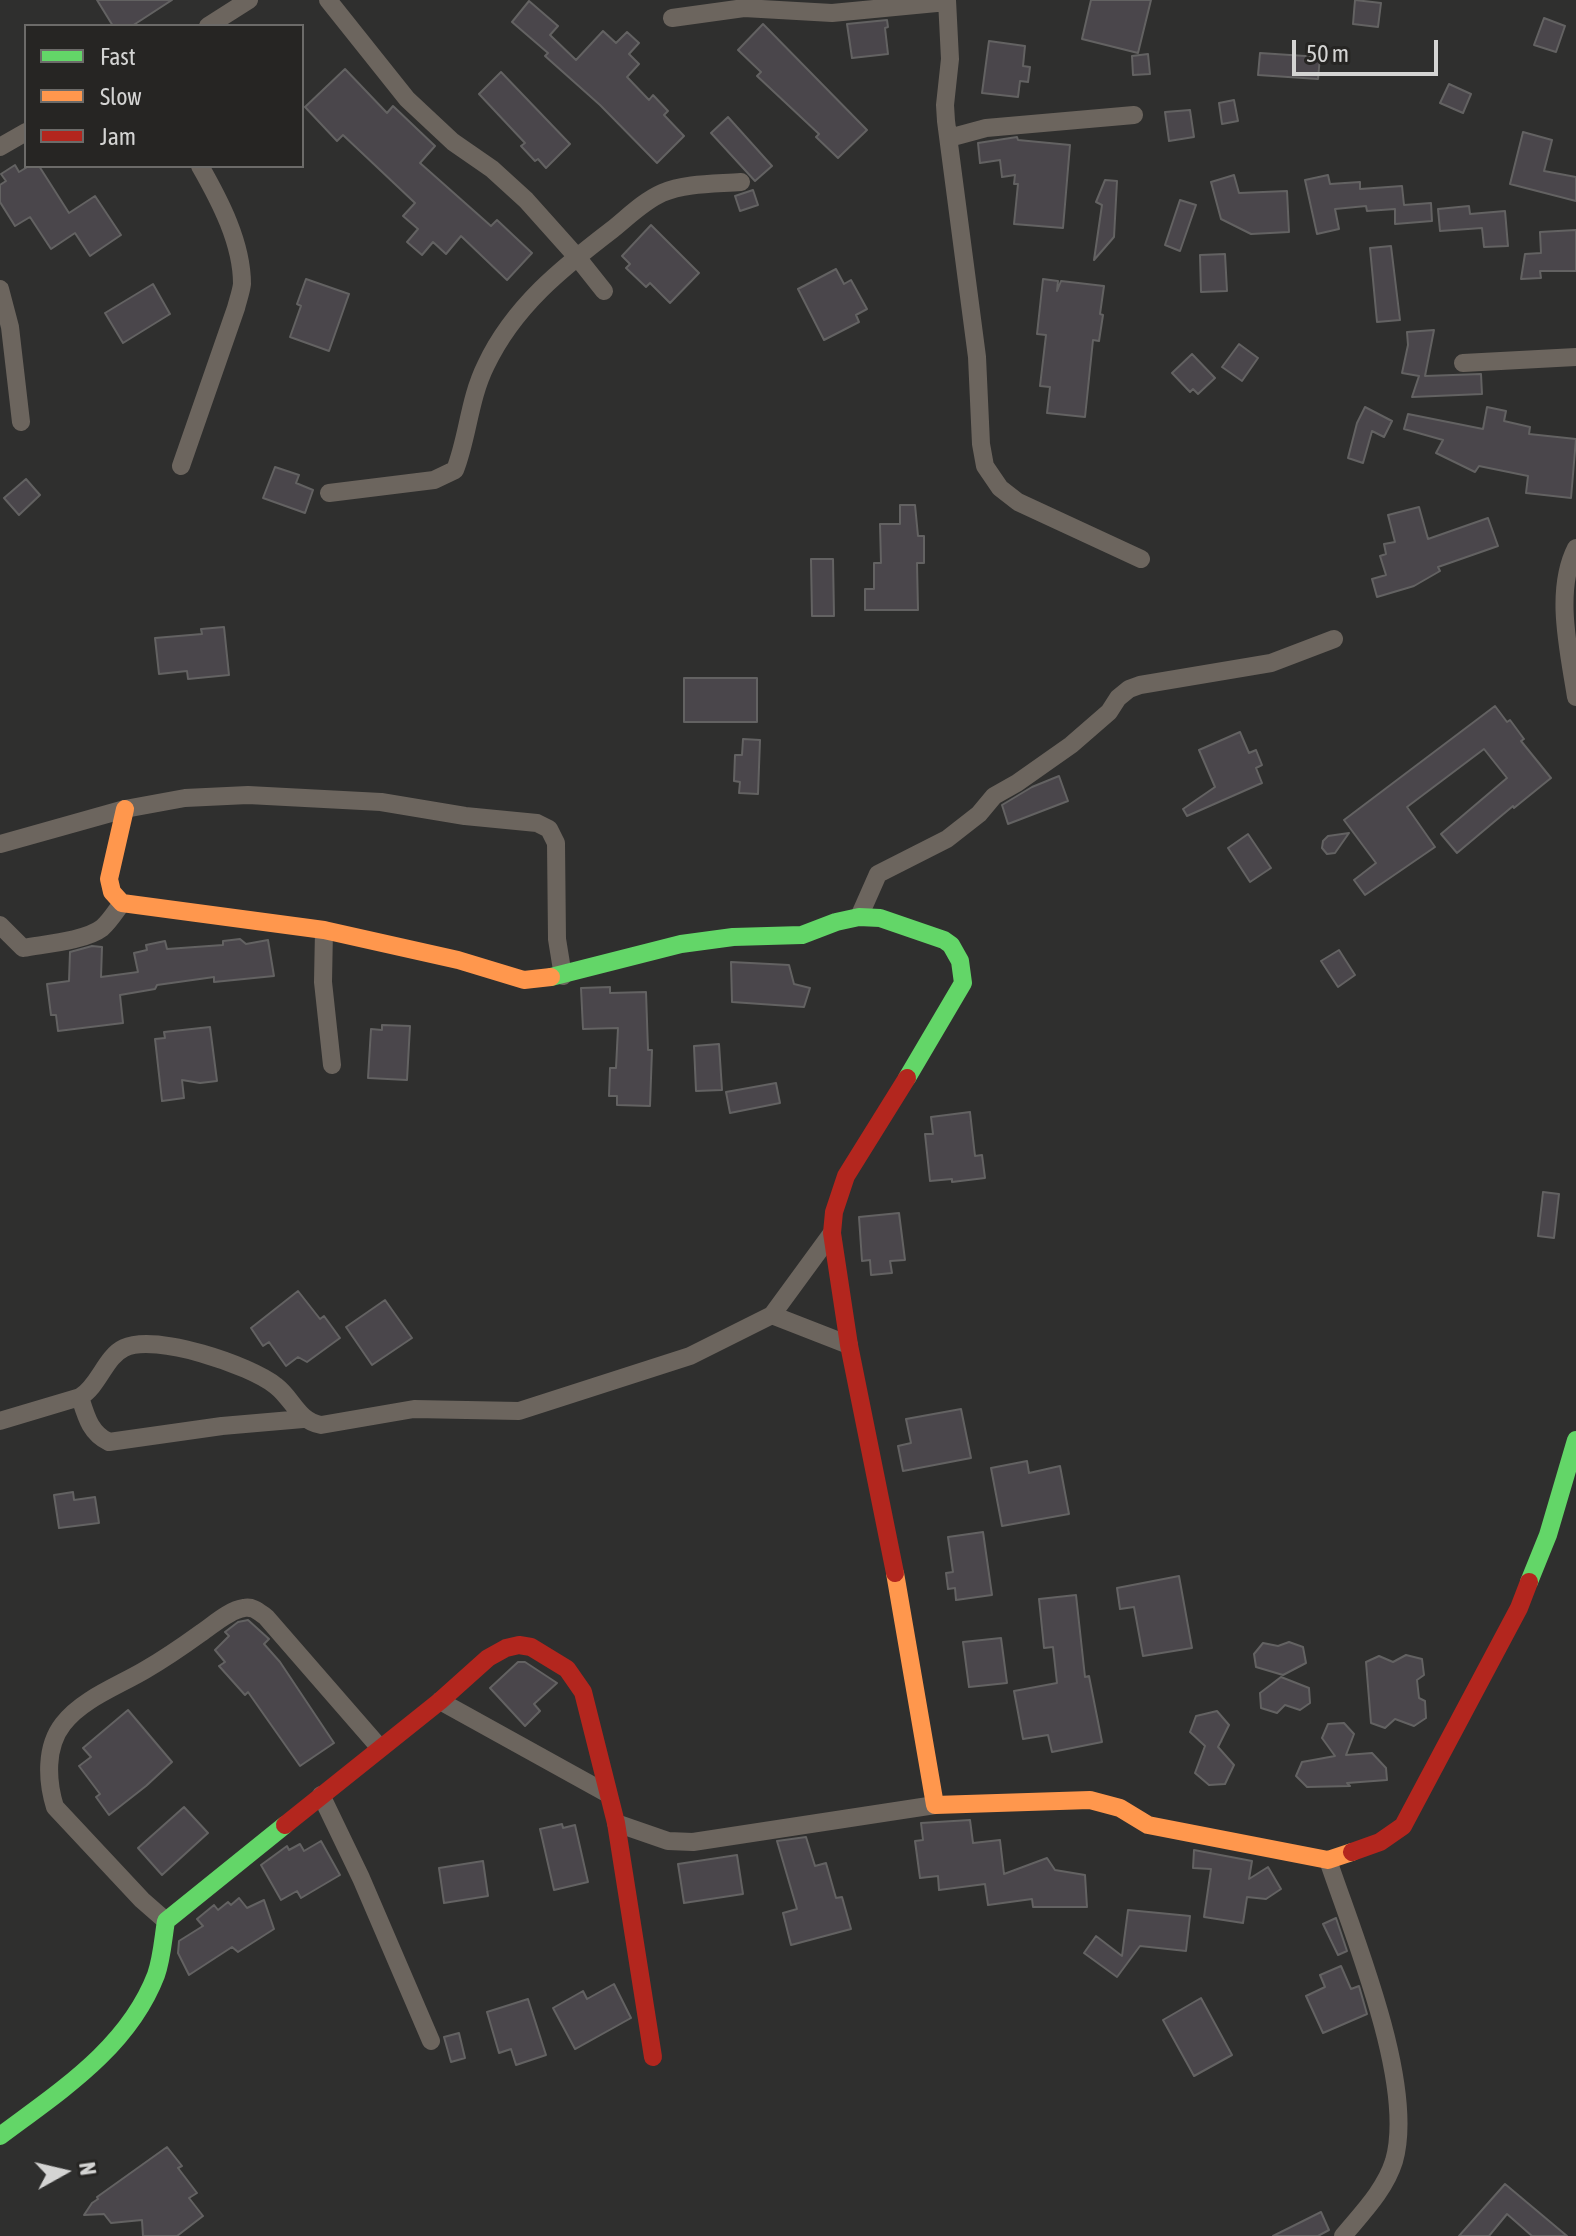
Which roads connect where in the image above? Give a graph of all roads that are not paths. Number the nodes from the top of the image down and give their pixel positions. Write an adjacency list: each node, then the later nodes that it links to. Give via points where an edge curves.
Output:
1 (249, 0): 5 (street)
2 (328, 0): 12 (street, via 407,99 526,200)
3 (947, 1): 4 (street, via 832,13 744,8); 8 (street)
4 (672, 18)
5 (211, 24)
6 (1134, 115): 8 (street, via 986,128)
7 (24, 133): 9 (street)
8 (949, 138): 22 (street, via 985,466 1018,502)
9 (0, 147)
10 (201, 168): 19 (street, via 229,225 242,285)
11 (741, 182): 12 (street, via 664,192)
12 (577, 257): 14 (street); 20 (street, via 508,324 474,394 455,470 434,480)
13 (0, 289): 15 (street)
14 (604, 291)
15 (5, 330): 18 (street)
16 (1576, 357): 17 (street)
17 (1463, 363)
18 (21, 422)
19 (181, 466)
20 (329, 493)
21 (1576, 548): 24 (street, via 1567,577 1566,609)
22 (1141, 559)
23 (1334, 639): 28 (street, via 1271,663 1129,689 1071,745 994,796 947,839 878,874)
24 (1576, 697)
25 (125, 809): 26 (street); 27 (street, via 109,879); 31 (street, via 185,798 248,795 381,802 545,826 556,843 557,939)
26 (0, 844)
27 (122, 903): 29 (street, via 101,929 88,935 23,948); 30 (street)
28 (859, 917): 31 (street, via 802,935 681,944); 33 (street, via 880,918 944,940 956,951 963,983 846,1176)
29 (0, 925)
30 (324, 930): 31 (street, via 524,980); 32 (street, via 323,982)
31 (563, 976)
32 (332, 1065)
33 (832, 1233): 34 (street); 35 (street)
34 (772, 1315): 35 (street); 37 (street, via 690,1356 519,1411 414,1409 321,1425)
35 (849, 1345): 44 (street)
36 (80, 1397): 37 (street, via 89,1424 109,1442); 37 (street, via 120,1349 157,1343 224,1361 262,1378 276,1386); 38 (street)
37 (303, 1419)
38 (0, 1421)
39 (1576, 1440): 46 (street, via 1548,1535 1519,1608 1412,1812 1403,1826 1380,1842)
40 (440, 1701): 41 (street); 42 (street); 42 (street, via 506,1648 519,1645 544,1654 567,1669 583,1692)
41 (380, 1748): 43 (street); 47 (street, via 266,1617 244,1608 79,1708 54,1739 49,1769 55,1807)
42 (608, 1794): 45 (street)
43 (321, 1795): 47 (street); 48 (street)
44 (935, 1805): 45 (street, via 693,1842 668,1841); 46 (street, via 1090,1800 1120,1808 1148,1825)
45 (616, 1823): 49 (street)
46 (1328, 1860): 51 (street, via 1385,2030 1397,2105 1389,2173)
47 (166, 1921): 50 (street, via 156,1975 128,2029 101,2058)
48 (431, 2041)
49 (653, 2057)
50 (0, 2136)
51 (1343, 2236)

